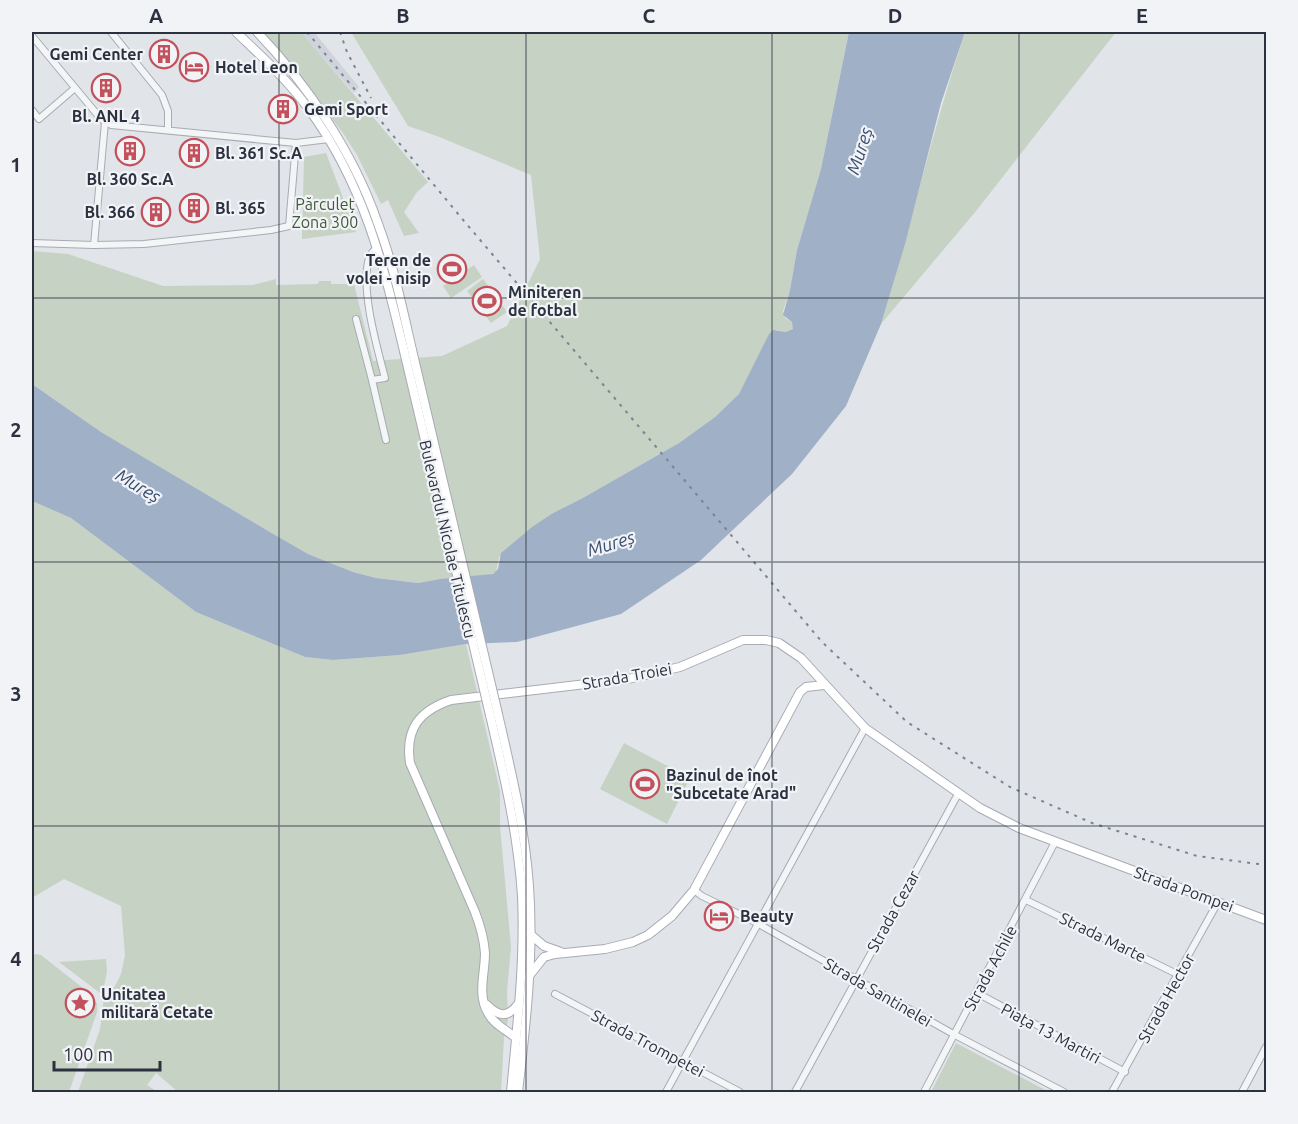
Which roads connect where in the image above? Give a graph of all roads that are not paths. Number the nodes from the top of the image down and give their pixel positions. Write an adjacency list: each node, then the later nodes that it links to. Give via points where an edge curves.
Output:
1 (111, 32): 8 (street, via 162,95 168,111)
2 (236, 32): 9 (main road, Bulevardul Nicolae Titulescu, via 295,92)
3 (257, 32): 15 (main road, Bulevardul Nicolae Titulescu, via 307,93 357,173 386,245)
4 (32, 36): 5 (street)
5 (75, 88): 6 (street, via 39,118); 7 (street)
6 (32, 110)
7 (105, 122): 8 (street); 12 (street)
8 (168, 130): 10 (street)
9 (329, 139): 10 (street); 13 (main road, Bulevardul Nicolae Titulescu, via 349,174)
10 (296, 143): 12 (street, via 289,226 144,244)
11 (32, 243): 12 (street)
12 (94, 245)
13 (377, 247): 15 (main road, Bulevardul Nicolae Titulescu); 16 (street, via 369,256 366,276 385,378)
14 (356, 319): 16 (street)
15 (408, 350): 19 (main road, Bulevardul Nicolae Titulescu, bridge)
16 (372, 380): 17 (street)
17 (386, 440)
18 (824, 685): 20 (main road, Strada Troiei); 24 (main road, via 806,687 800,692); 36 (main road, Strada Troiei, via 787,647 753,639 653,674 466,697 426,713 412,729 410,763 479,921 485,953)
19 (494, 715): 29 (main road, Bulevardul Nicolae Titulescu, via 515,789 526,856); 37 (main road, Bulevardul Nicolae Titulescu, via 522,896)
20 (865, 728): 21 (main road, Strada Troiei); 28 (street)
21 (958, 794): 22 (main road, Strada Troiei, via 1002,820); 33 (street, Strada Cezar)
22 (1055, 842): 23 (main road, Strada Troiei); 25 (street, Strada Achile)
23 (1101, 859): 26 (main road, Strada Pompei)
24 (694, 890): 28 (street, Strada Santinelei); 30 (main road, via 672,916 648,935 605,950)
25 (1026, 900): 31 (street, Strada Marte); 34 (street, Strada Achile)
26 (1218, 902): 27 (main road, Strada Pompei); 31 (street, Strada Hector)
27 (1266, 920)
28 (757, 923): 33 (street, Strada Santinelei); 41 (street)
29 (530, 934): 30 (main road, via 544,946); 32 (main road, Bulevardul Nicolae Titulescu)
30 (562, 952): 32 (main road, via 544,957)
31 (1179, 975): 42 (street, Strada Hector)
32 (528, 976): 44 (main road, Bulevardul Nicolae Titulescu)
33 (856, 979): 38 (street, Strada Santinelei); 47 (street, Strada Cezar)
34 (976, 993): 38 (street, Strada Achile); 42 (street, Piața 13 Martiri)
35 (555, 994): 41 (street, Strada Trompetei)
36 (483, 1002): 37 (main road, via 502,1016 511,1013); 39 (main road, via 488,1015)
37 (520, 1002): 39 (main road, Bulevardul Nicolae Titulescu)
38 (955, 1035): 48 (street, Strada Achile); 49 (street, Strada Santinelei)
39 (516, 1038): 43 (main road, Bulevardul Nicolae Titulescu)
40 (1266, 1047): 51 (street)
41 (682, 1062): 45 (street); 46 (street, Strada Trompetei)
42 (1125, 1072): 50 (street, Strada Hector)
43 (511, 1092)
44 (518, 1092)
45 (666, 1092)
46 (740, 1092)
47 (795, 1092)
48 (924, 1092)
49 (1064, 1092)
50 (1112, 1092)
51 (1242, 1092)

